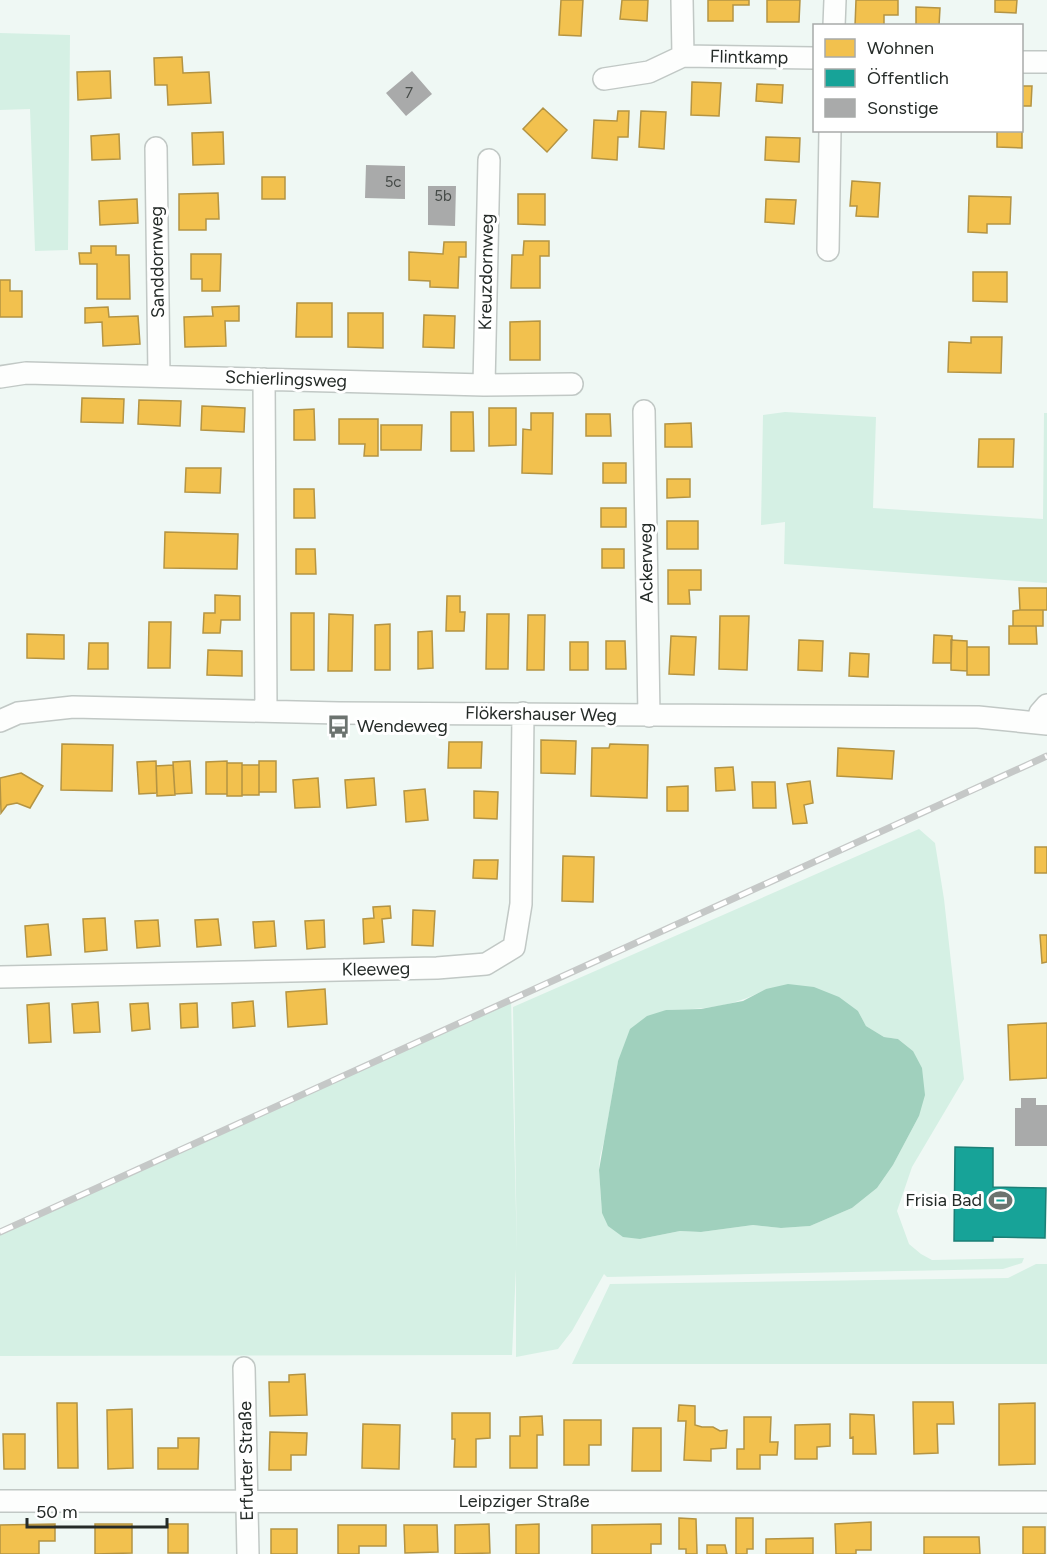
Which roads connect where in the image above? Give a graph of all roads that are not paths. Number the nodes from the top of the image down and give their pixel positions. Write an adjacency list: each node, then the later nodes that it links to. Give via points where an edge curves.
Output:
1 (682, 0): 4 (street, Flintkamp)
2 (835, 0): 3 (street)
3 (834, 24)
4 (683, 56): 5 (street, Flintkamp); 8 (street, Flintkamp, via 649,72)
5 (813, 58)
6 (1023, 62): 7 (street)
7 (1047, 62)
8 (604, 79)
9 (830, 132): 12 (street)
10 (156, 148): 13 (street, Sanddornweg)
11 (489, 160): 17 (street, Kreuzdornweg)
12 (828, 250)
13 (159, 376): 14 (street, Schierlingsweg, via 26,373); 15 (street, Schierlingsweg)
14 (0, 377)
15 (264, 379): 17 (street, Schierlingsweg); 19 (street)
16 (572, 384): 17 (street, Schierlingsweg)
17 (484, 385)
18 (644, 411): 21 (street, Ackerweg)
19 (266, 710): 20 (street, Flökershauser Weg); 23 (street, Flökershauser Weg, via 73,707 18,713)
20 (523, 713): 21 (street, Flökershauser Weg); 24 (street, Kleeweg, via 521,904 514,947 486,964)
21 (649, 716): 22 (street, Flökershauser Weg)
22 (1044, 717)
23 (0, 721)
24 (0, 977)
25 (244, 1368): 26 (street, Erfurter Straße)
26 (247, 1500): 27 (street, Leipziger Straße); 28 (street, Leipziger Straße); 29 (street, Erfurter Straße)
27 (0, 1501)
28 (1047, 1502)
29 (248, 1554)

